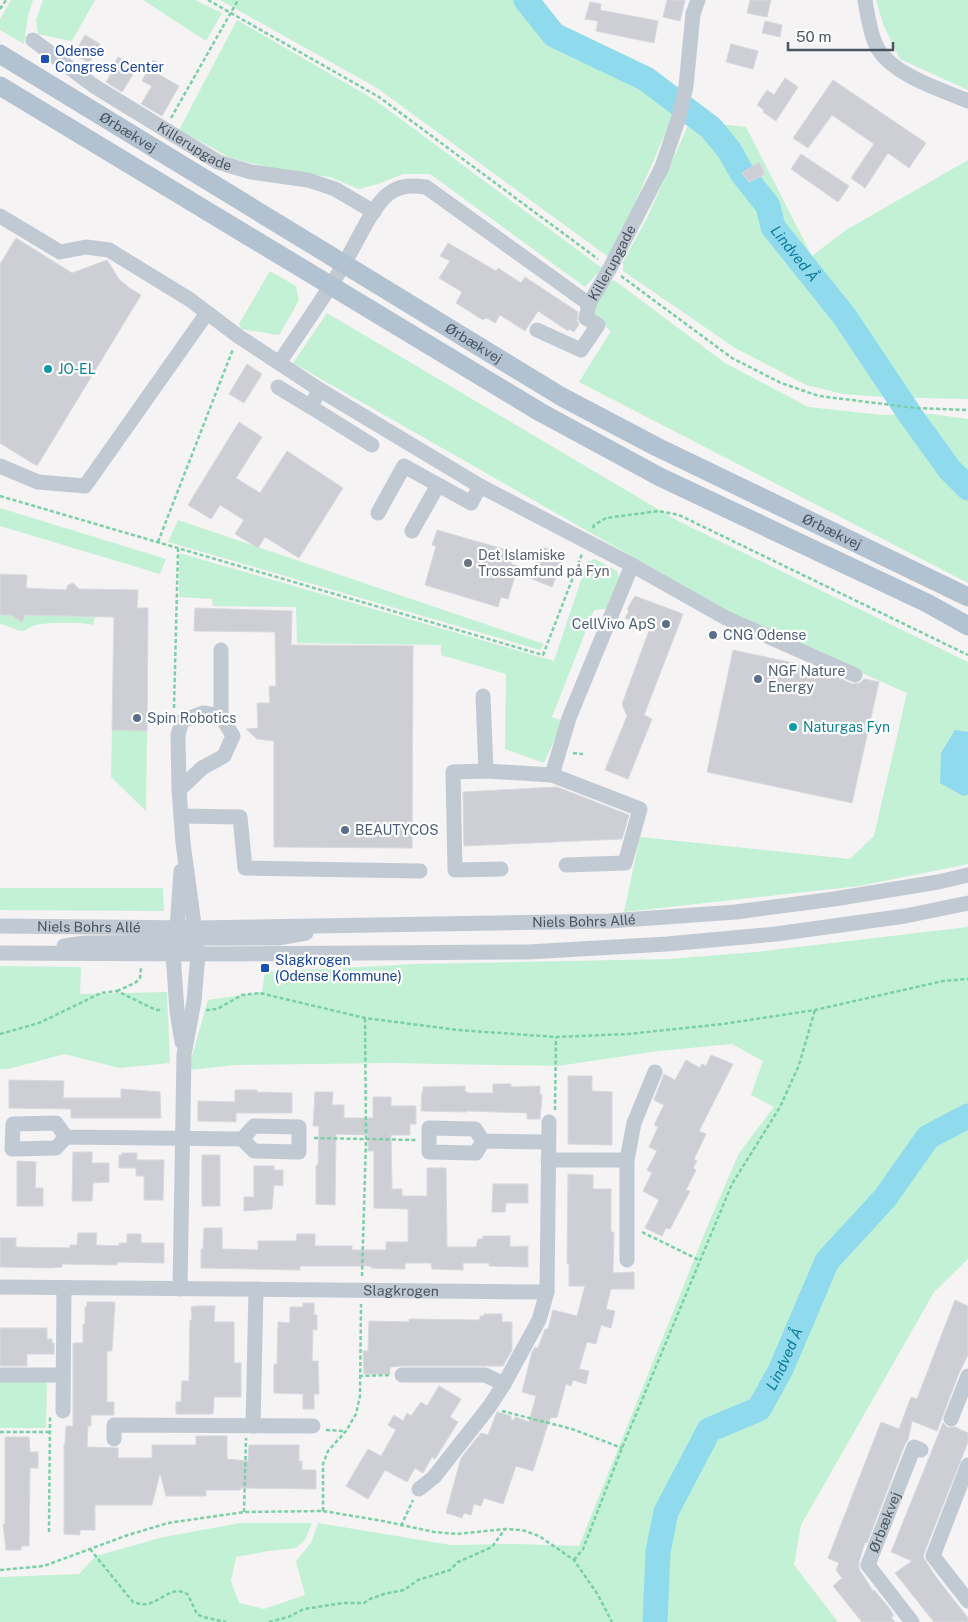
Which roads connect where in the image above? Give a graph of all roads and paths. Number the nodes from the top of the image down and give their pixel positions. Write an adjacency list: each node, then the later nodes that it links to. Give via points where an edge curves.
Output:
1 (6, 0): 6 (path)
2 (208, 0): 7 (path)
3 (238, 0): 7 (path)
4 (698, 0): 16 (street, Killerupgade, via 693,14 686,86 679,117 662,167)
5 (864, 0): 11 (street, via 878,48 890,63)
6 (0, 9)
7 (232, 12): 12 (path); 16 (path, via 379,97)
8 (33, 40): 12 (street, Killerupgade, via 94,86)
9 (0, 54): 15 (main road, Ørbækvej)
10 (0, 86): 17 (main road, Ørbækvej)
11 (968, 101)
12 (164, 130): 13 (street, Killerupgade, via 218,162 251,172 308,180 335,189)
13 (374, 212): 15 (street, Killerupgade); 18 (street, Killerupgade, via 386,196 400,187 426,187)
14 (0, 216): 19 (street, via 60,252 86,248 109,250)
15 (344, 265): 17 (street, Killerupgade); 38 (main road, Ørbækvej, via 562,397 656,447)
16 (610, 268): 18 (street, Killerupgade); 26 (path, via 732,358 781,383 819,396 916,408)
17 (330, 286): 22 (street, Killerupgade); 39 (main road, Ørbækvej, via 540,412 660,477 919,599)
18 (589, 304): 20 (street, via 586,318 598,325 581,350)
19 (207, 313): 21 (street); 28 (street, via 85,486 38,482)
20 (537, 330)
21 (238, 336): 22 (street); 35 (path)
22 (279, 363): 24 (street)
23 (278, 387): 25 (street)
24 (320, 390): 25 (street); 30 (street)
25 (311, 407): 27 (street)
26 (968, 410)
27 (372, 445)
28 (0, 466)
29 (438, 485): 30 (street, via 471,503); 32 (street, via 404,466); 33 (street)
30 (480, 486): 34 (street)
31 (0, 496): 35 (path)
32 (378, 513)
33 (412, 531)
34 (586, 542): 36 (path, via 543,655); 37 (street); 41 (path, via 594,526 606,518 659,511 679,515)
35 (158, 543): 36 (path)
36 (178, 549): 45 (path, via 174,732)
37 (632, 565): 42 (street, via 726,618); 47 (street, via 569,718)
38 (968, 597)
39 (968, 626)
40 (221, 650): 44 (street)
41 (968, 655)
42 (855, 675)
43 (483, 696): 46 (street)
44 (221, 716): 45 (street, via 203,713 182,721); 48 (street, via 232,736 224,756 202,768)
45 (178, 735): 48 (street)
46 (486, 771): 47 (street); 52 (street, via 453,772 455,870)
47 (552, 775): 51 (street, via 640,810 625,863)
48 (180, 790): 49 (street)
49 (181, 816): 50 (street); 53 (street, via 240,817 245,868)
50 (183, 843): 57 (street); 58 (street)
51 (566, 865)
52 (501, 869)
53 (420, 871)
54 (968, 875): 57 (street, Niels Bohrs Allé, via 834,899 736,912 609,921)
55 (968, 903): 60 (street, Niels Bohrs Allé, via 905,916 785,933 667,944 528,952)
56 (0, 926): 58 (street, Niels Bohrs Allé)
57 (196, 933): 58 (street); 58 (street, Niels Bohrs Allé); 60 (street)
58 (175, 941): 59 (street, Niels Bohrs Allé); 60 (street, Niels Bohrs Allé); 65 (street)
59 (6, 953)
60 (198, 954): 65 (street)
61 (141, 960): 63 (path, via 140,978)
62 (968, 979): 64 (path, via 943,981)
63 (117, 991): 65 (path, via 156,1010); 67 (path, via 102,993 39,1023)
64 (815, 1010): 68 (path, via 628,1034); 84 (path, via 799,1065 780,1108 732,1184)
65 (185, 1011): 66 (path, via 217,1009 242,995 260,993); 72 (street)
66 (365, 1018): 68 (path, via 458,1030); 75 (path)
67 (0, 1034)
68 (556, 1036): 70 (path, via 555,1120)
69 (655, 1072): 80 (street, via 634,1123)
70 (549, 1122): 78 (street)
71 (66, 1137): 72 (street)
72 (182, 1138): 74 (street); 87 (street)
73 (300, 1138): 74 (street, via 299,1127 254,1126); 74 (street, via 299,1152 254,1151); 75 (path)
74 (242, 1139)
75 (366, 1139): 76 (path); 89 (path)
76 (428, 1140): 77 (street, via 429,1128 475,1129); 77 (street, via 429,1152 476,1153)
77 (483, 1141): 78 (street)
78 (548, 1142): 79 (street)
79 (548, 1160): 80 (street); 90 (street)
80 (627, 1160): 81 (street)
81 (627, 1232): 82 (street); 83 (street)
82 (642, 1232): 84 (path)
83 (627, 1260)
84 (699, 1260): 106 (path)
85 (0, 1287): 86 (street, Slagkrogen)
86 (64, 1288): 87 (street, Slagkrogen); 92 (street)
87 (180, 1289): 88 (street, Slagkrogen)
88 (256, 1289): 89 (street, Slagkrogen); 100 (street)
89 (361, 1290): 90 (street, Slagkrogen); 94 (path)
90 (547, 1292): 96 (street, via 539,1320)
91 (0, 1374): 92 (street)
92 (63, 1375): 98 (street)
93 (402, 1375): 94 (path); 96 (street, via 485,1375)
94 (359, 1376): 102 (path, via 360,1396 356,1414)
95 (968, 1376): 99 (street)
96 (504, 1384): 97 (street)
97 (489, 1407): 106 (path, via 572,1429); 109 (street, via 434,1477)
98 (63, 1411): 104 (path, via 49,1417)
99 (951, 1419)
100 (253, 1426): 101 (street); 105 (street, via 114,1426); 111 (path, via 245,1439)
101 (314, 1426): 102 (path, via 316,1430)
102 (346, 1431): 110 (path, via 328,1451 323,1464)
103 (0, 1432): 104 (path)
104 (49, 1432): 114 (path)
105 (114, 1440)
106 (622, 1448): 116 (path, via 583,1549)
107 (921, 1450): 122 (street, Ørbækvej, via 914,1447 868,1565)
108 (968, 1465): 118 (street, via 933,1556)
109 (419, 1489): 112 (path)
110 (323, 1511): 111 (path); 112 (path)
111 (244, 1512): 115 (path, via 168,1523 128,1534)
112 (401, 1526): 113 (path, via 457,1534)
113 (505, 1529): 116 (path, via 539,1536); 120 (path, via 492,1547 458,1562 450,1570 418,1580 404,1590 370,1598 364,1603 304,1609)
114 (49, 1532)
115 (90, 1550): 117 (path, via 44,1566); 119 (path, via 133,1602 146,1604 178,1591 188,1595 196,1614)
116 (574, 1560): 121 (path)
117 (0, 1570)
118 (968, 1600)
119 (226, 1622)
120 (269, 1622)
121 (612, 1622)
122 (912, 1622)

